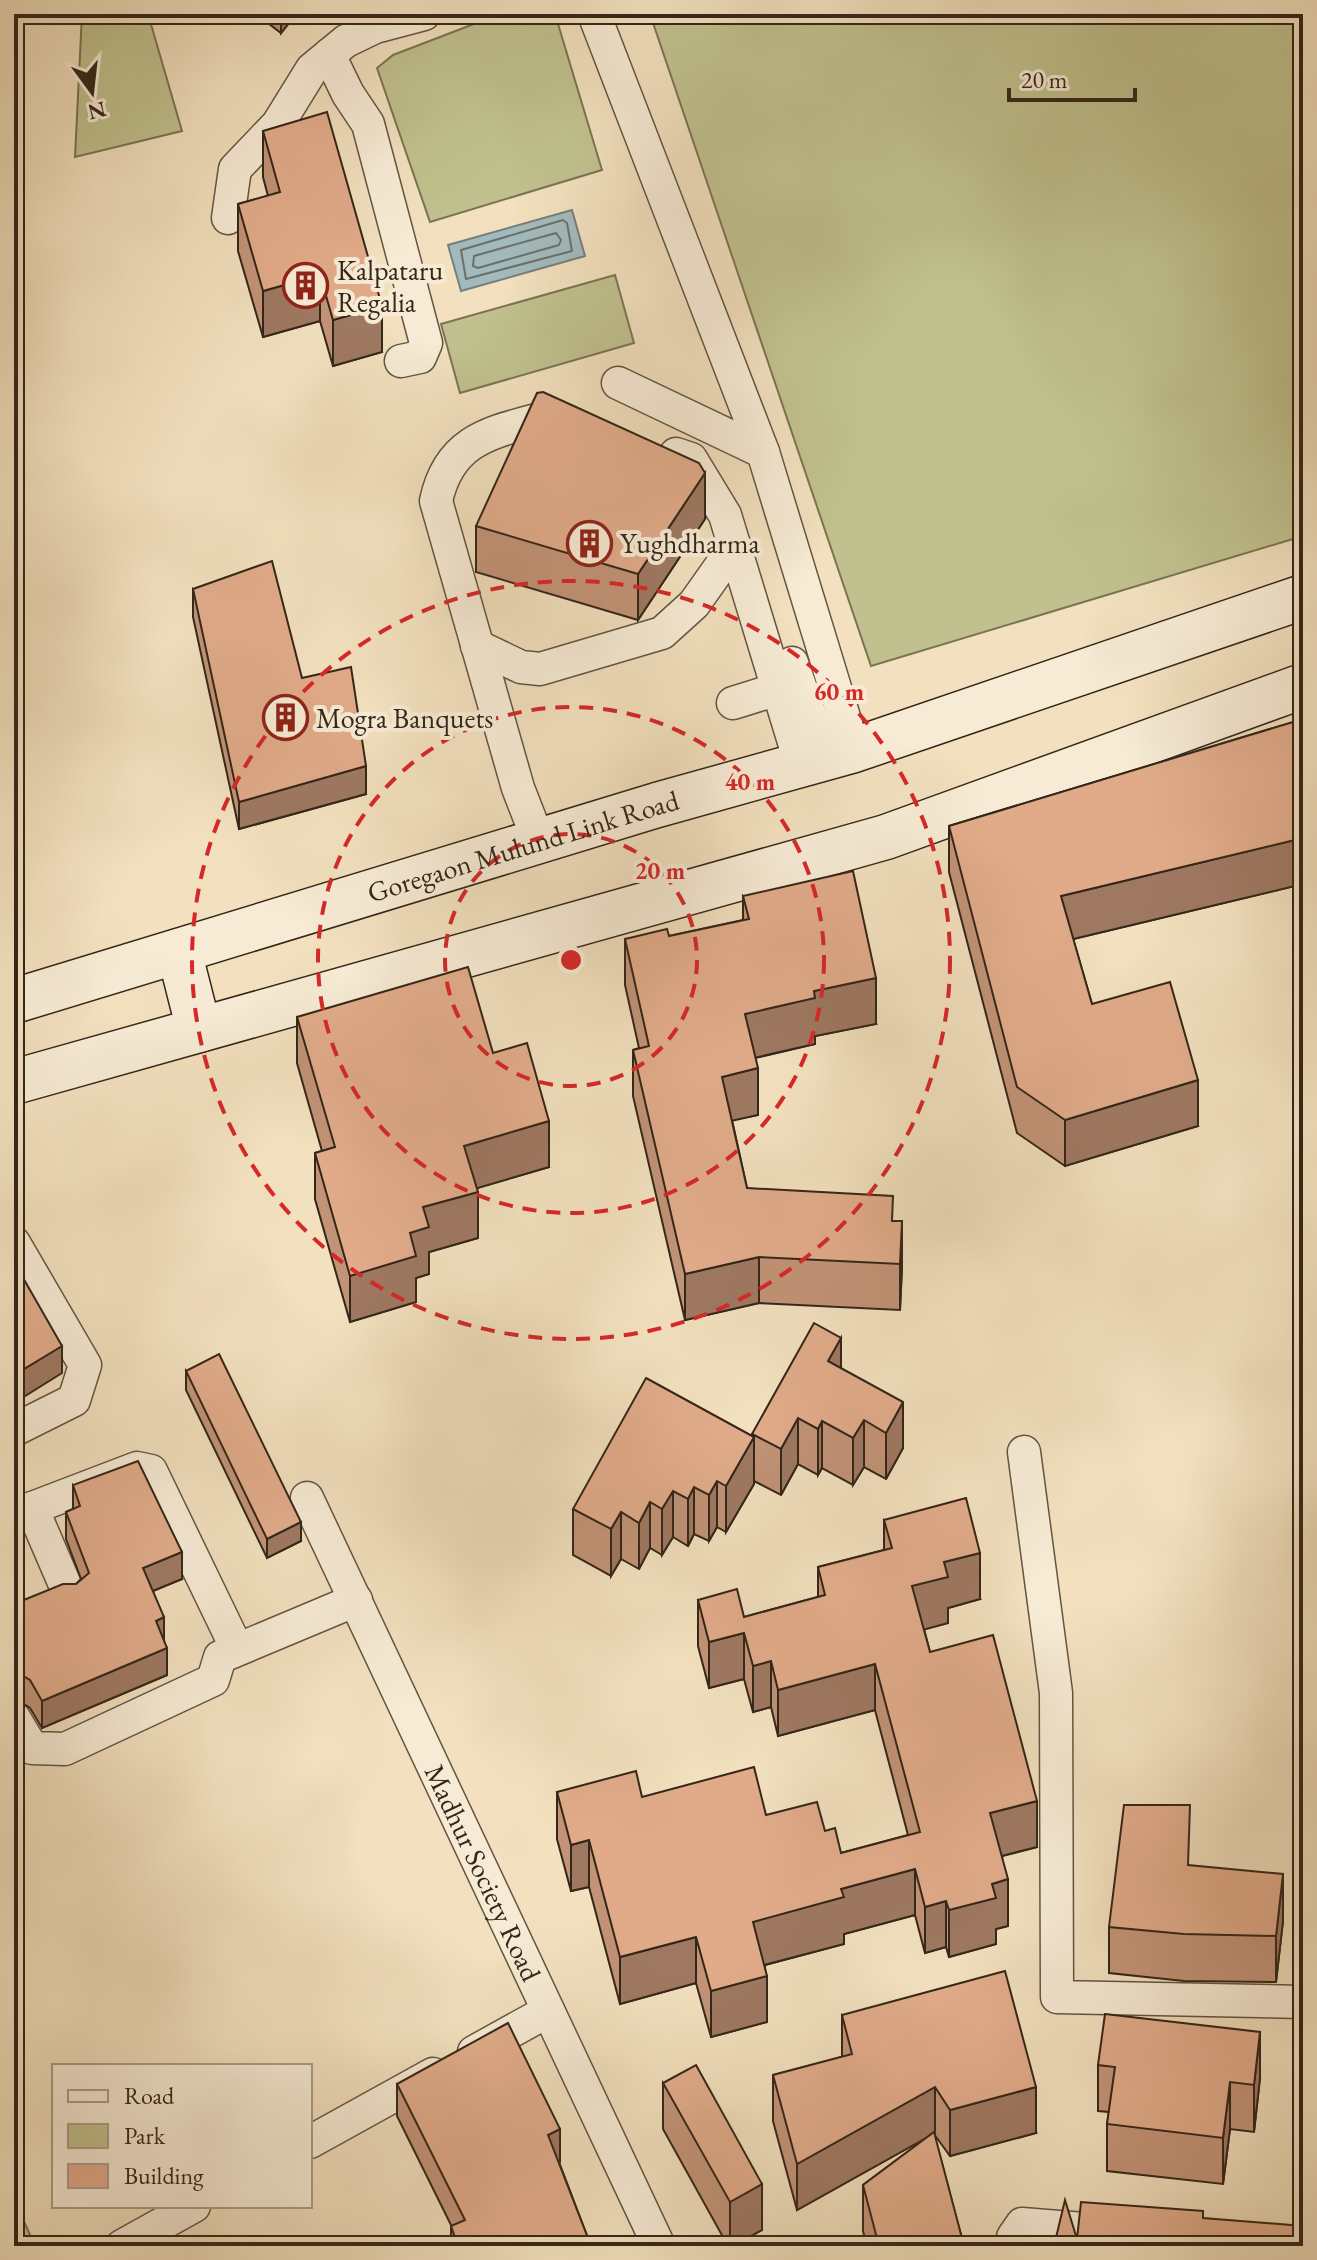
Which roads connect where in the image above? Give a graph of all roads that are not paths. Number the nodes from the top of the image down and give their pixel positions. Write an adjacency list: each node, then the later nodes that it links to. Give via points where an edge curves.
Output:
1 (424, 14): 3 (street, via 375,27)
2 (594, 14): 9 (street)
3 (329, 55): 4 (street, via 312,69 278,124 235,169); 5 (street, via 368,124 426,343 420,357)
4 (228, 218)
5 (401, 361)
6 (618, 383): 9 (street)
7 (593, 429): 13 (street, via 551,416 478,437 442,473 436,501)
8 (649, 446): 10 (street, via 691,459 725,515)
9 (763, 452): 14 (street)
10 (735, 546): 13 (street, via 694,604 662,633 540,669 521,667); 15 (street)
11 (760, 566): 15 (street)
12 (1303, 597): 18 (main road, Goregaon Mulund Link Road)
13 (477, 646): 19 (street)
14 (830, 672): 15 (street); 18 (street)
15 (788, 686): 17 (street); 18 (street)
16 (1303, 686): 22 (main road, via 886,837)
17 (733, 703)
18 (827, 758): 19 (main road, Goregaon Mulund Link Road)
19 (539, 842): 20 (main road, Goregaon Mulund Link Road)
20 (179, 951): 21 (main road, Goregaon Mulund Link Road); 22 (main road)
21 (14, 1001)
22 (199, 1030): 23 (main road)
23 (14, 1082)
24 (14, 1243): 25 (street, via 85,1365 74,1400)
25 (14, 1430)
26 (1024, 1452): 33 (street, via 1056,1693 1057,1997)
27 (307, 1498): 30 (street, Madhur Society Road)
28 (23, 1512): 29 (street); 31 (street, via 137,1468 151,1471)
29 (69, 1594)
30 (356, 1600): 31 (street); 34 (street, Madhur Society Road)
31 (237, 1649): 32 (street, via 220,1657 213,1680 65,1749 32,1748)
32 (14, 1718)
33 (1303, 2002)
34 (548, 2011): 35 (street); 39 (street, Madhur Society Road)
35 (312, 2141)
36 (190, 2208): 38 (street)
37 (1147, 2234): 40 (street, via 1022,2224)
38 (122, 2246)
39 (659, 2246)
40 (1013, 2246)

